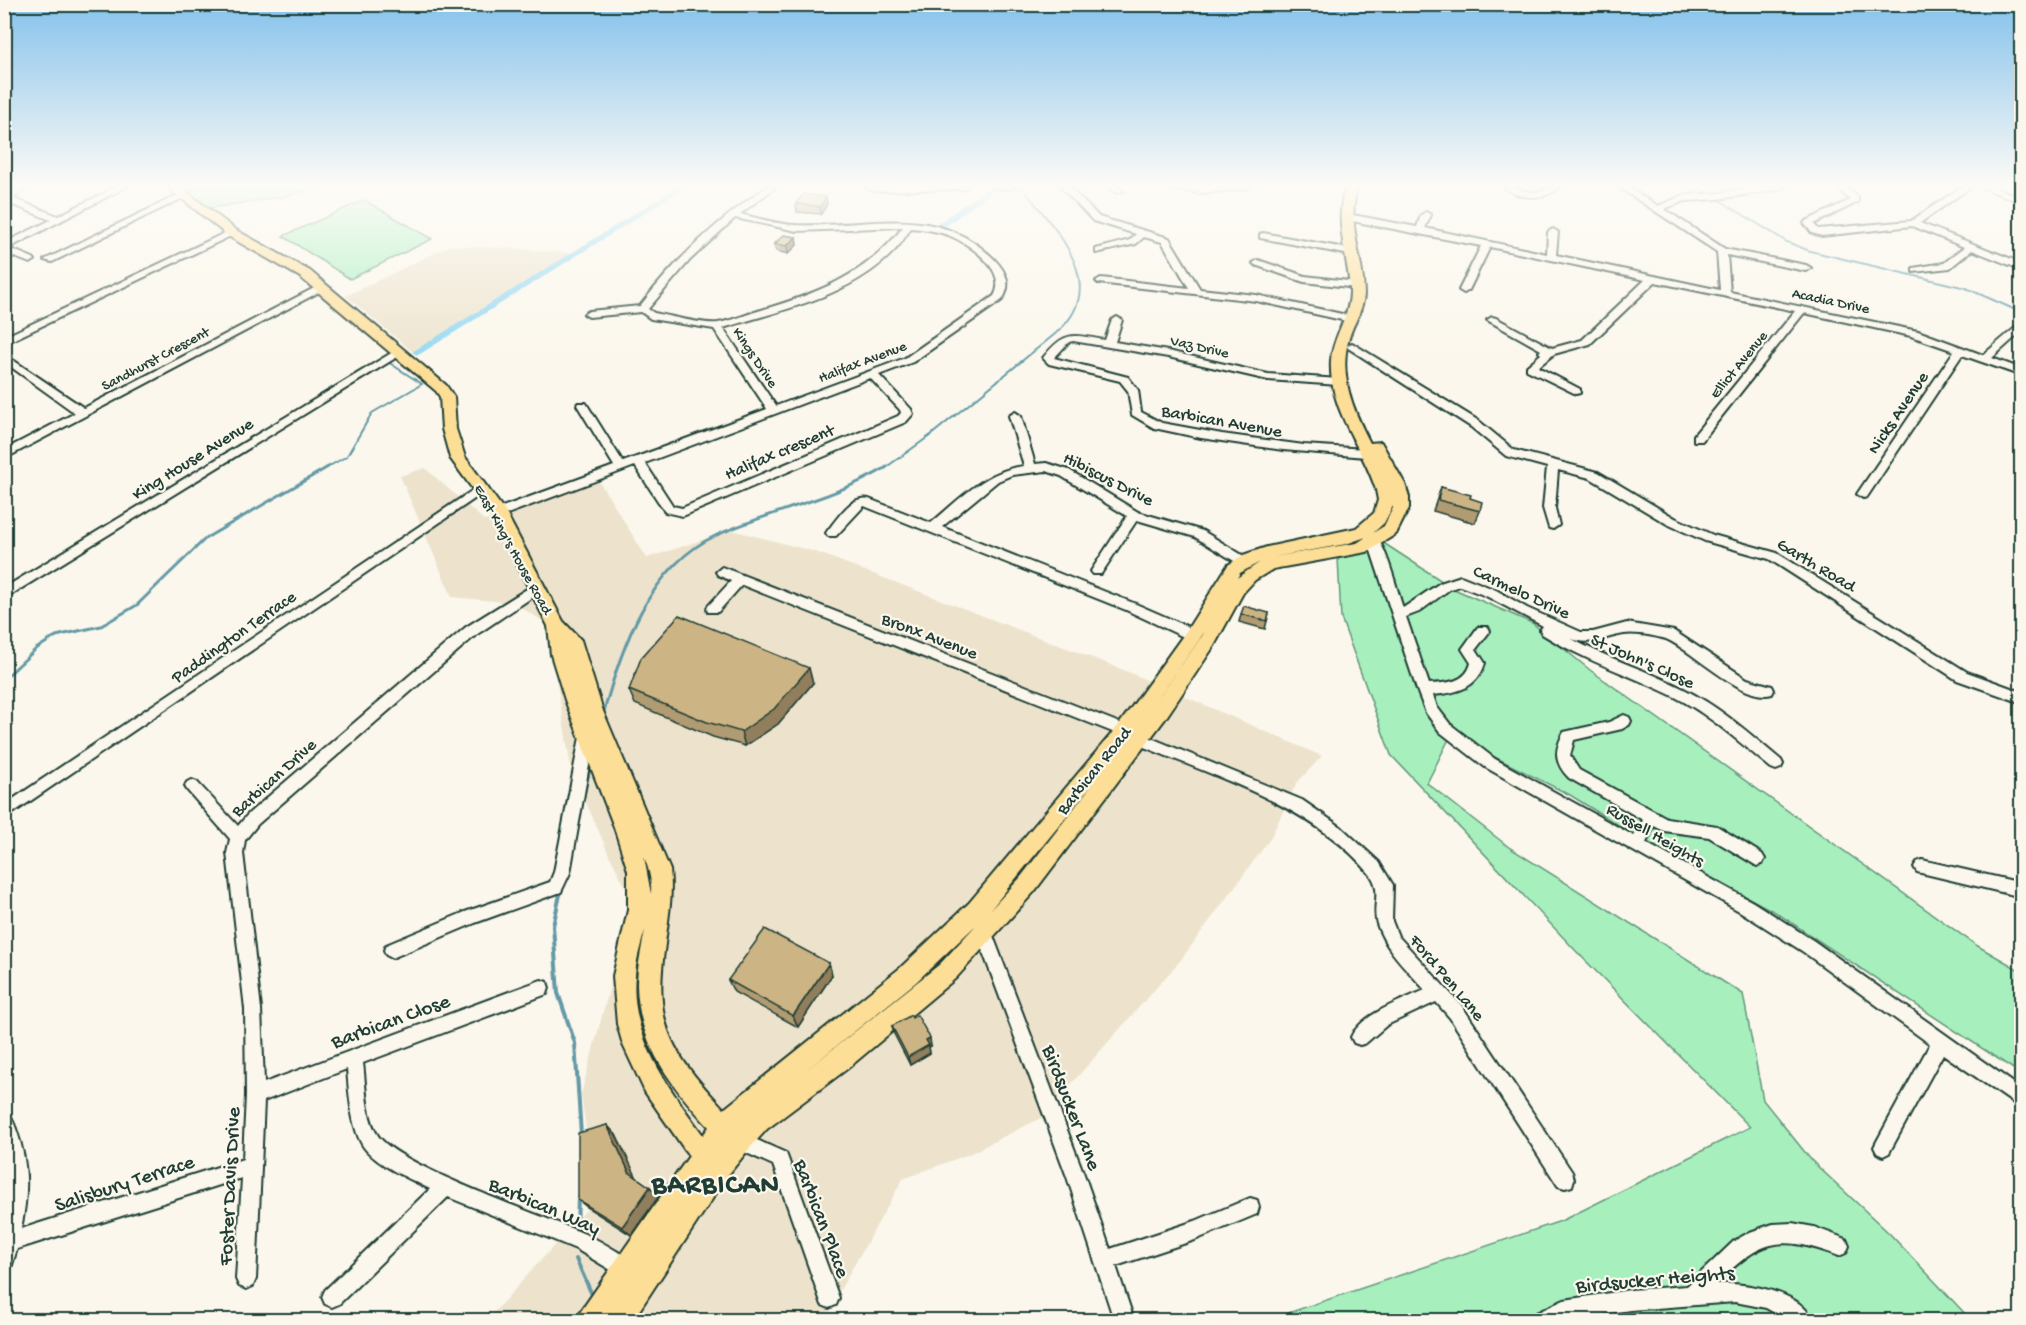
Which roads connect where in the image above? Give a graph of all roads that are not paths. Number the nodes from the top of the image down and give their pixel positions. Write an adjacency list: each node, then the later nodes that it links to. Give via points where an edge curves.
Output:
1 (4, 248): 23 (street)
2 (74, 248): 24 (street)
3 (201, 248): 44 (street)
4 (258, 248): 32 (main road, East King's House Road)
5 (696, 248): 36 (street)
6 (891, 248): 43 (street, via 845,281)
7 (980, 248): 55 (street, Halifax Avenue, via 1004,279 1004,290 998,298 926,351)
8 (1111, 248): 19 (street)
9 (1171, 248): 34 (street)
10 (1327, 248): 21 (street)
11 (1350, 248): 21 (main road, Barbican Road)
12 (1358, 248): 46 (main road, Barbican Road, via 1369,303)
13 (1485, 248): 33 (street)
14 (1506, 248): 22 (street, Acadia Drive)
15 (1552, 248): 22 (street)
16 (1717, 248): 20 (street)
17 (1969, 248): 28 (street, via 1947,266)
18 (1972, 248): 26 (street)
19 (1099, 251)
20 (1722, 251): 27 (street); 35 (street)
21 (1350, 252): 31 (main road, Barbican Road)
22 (1551, 257): 29 (street, Acadia Drive)
23 (30, 260)
24 (49, 260)
25 (1258, 263): 31 (street, via 1304,279)
26 (2022, 267)
27 (1806, 268)
28 (1916, 270)
29 (1653, 278): 35 (street, Acadia Drive); 49 (street, via 1586,342)
30 (1101, 281): 34 (street)
31 (1357, 285): 39 (main road, Barbican Road)
32 (320, 288): 51 (main road, East King's House Road); 60 (street, Sandhurst Crescent)
33 (1464, 290)
34 (1196, 291): 39 (street, via 1256,298)
35 (1725, 292): 37 (street, Acadia Drive)
36 (643, 309): 38 (street); 43 (street, Kings Drive, via 651,316)
37 (1802, 309): 48 (street, Acadia Drive, via 1914,333); 62 (street, Elliot Avenue)
38 (589, 314)
39 (1351, 319): 56 (main road, Barbican Road, via 1340,345)
40 (1492, 320): 49 (street)
41 (1117, 321): 45 (street)
42 (2022, 325): 53 (street)
43 (717, 327): 59 (street, Kings Drive)
44 (4, 341)
45 (1109, 343): 47 (street, Vaz Drive, via 1074,338); 56 (street, Vaz Drive, via 1268,377)
46 (1352, 346): 66 (street, Garth Road, via 1475,424 1510,453); 76 (main road, Barbican Road, via 1349,364 1356,403 1401,497 1397,520 1384,536)
47 (1057, 348): 63 (street, Barbican Avenue, via 1048,358 1051,362 1130,383 1136,413 1154,425 1263,445)
48 (1961, 350): 53 (street, Acadia Drive); 70 (street, Nicks Avenue)
49 (1551, 351): 50 (street); 57 (street, via 1531,368)
50 (1536, 352)
51 (404, 356): 69 (main road, East King's House Road, via 425,372 447,398 449,429 458,458); 82 (street, King House Avenue)
52 (4, 357): 60 (street)
53 (1986, 359): 54 (street, Acadia Drive)
54 (2022, 373)
55 (872, 374): 59 (street, Halifax Avenue); 65 (street, Halifax crescent, via 905,409 907,414 902,419 683,512 669,509)
56 (1339, 382): 63 (main road, Barbican Road)
57 (1576, 392)
58 (582, 405): 67 (street)
59 (772, 410): 65 (street, Halifax Avenue)
60 (83, 413): 64 (street, Sandhurst Crescent)
61 (1015, 416): 68 (street)
62 (1698, 438)
63 (1366, 453): 76 (main road, Barbican Road, via 1386,501)
64 (4, 455)
65 (637, 460): 67 (street, Halifax Avenue)
66 (1553, 464): 73 (street, via 1549,508); 91 (street, Garth Road, via 1594,475 1671,521 1709,538 1773,555 1962,676)
67 (620, 466): 71 (street, Halifax Avenue)
68 (1030, 467): 72 (street, Hibiscus Drive, via 1056,468); 74 (street, Hibiscus Drive, via 994,478)
69 (483, 488): 71 (main road, East King's House Road); 97 (street, Paddington Terrace)
70 (1863, 494)
71 (498, 513): 81 (main road, East King's House Road)
72 (1134, 516): 77 (street, Hibiscus Drive, via 1199,534); 78 (street)
73 (1553, 525)
74 (933, 528): 75 (street, via 866,502 858,504); 88 (street)
75 (832, 533)
76 (1370, 536): 77 (main road, Barbican Road, via 1262,554); 85 (street, Russell Heights); 93 (main road, Barbican Road, via 1342,553 1269,564 1249,576 1237,589 1208,641)
77 (1243, 561): 88 (main road, Barbican Road)
78 (1097, 571)
79 (722, 572): 80 (street, Bronx Avenue)
80 (740, 579): 83 (street); 93 (street, Bronx Avenue)
81 (538, 587): 86 (main road, East King's House Road); 99 (street, Barbican Drive, via 471,631)
82 (4, 594)
83 (712, 609)
84 (1522, 611): 85 (street, Carmelo Drive, via 1461,581 1445,586 1414,609); 90 (street, Carmelo Drive, via 1580,637 1627,628 1669,635 1743,683); 95 (street, St John's Close, via 1572,648 1678,692 1734,728)
85 (1398, 615): 89 (street, Russell Heights)
86 (557, 626): 94 (main road, East King's House Road, via 557,650); 115 (main road, East King's House Road, via 572,640 594,711 660,870 660,913 649,965 651,1014 662,1047 685,1084)
87 (1483, 631): 89 (street, via 1469,649 1478,663 1467,683)
88 (1193, 635): 93 (main road, Barbican Road)
89 (1424, 690): 100 (street, Russell Heights, via 1431,709 1445,728 1490,763)
90 (1767, 690)
91 (2022, 698)
92 (1624, 721): 98 (street, via 1608,729 1569,736 1562,757 1574,774)
93 (1132, 735): 104 (main road, Barbican Road); 105 (main road, Barbican Road, via 1027,885); 108 (street, Ford Pen Lane, via 1297,805 1336,832 1374,867 1385,885 1384,921 1392,941)
94 (588, 739): 106 (street, via 562,873 555,887); 117 (main road, East King's House Road, via 634,858 641,892 624,974 631,1039 645,1072)
95 (1776, 764)
96 (192, 786): 99 (street)
97 (4, 813)
98 (1652, 818): 100 (street); 101 (street, via 1671,826 1712,831)
99 (237, 837): 112 (street, Barbican Drive, via 235,853 253,1009)
100 (1637, 846): 110 (street, Russell Heights, via 1808,946)
101 (1757, 859)
102 (1922, 867): 103 (street)
103 (2022, 890)
104 (977, 909): 105 (street, Birdsucker Lane); 115 (main road, Barbican Road, via 908,975 744,1106)
105 (984, 934): 115 (main road, Barbican Road, via 940,978 839,1061 759,1121); 124 (street, Birdsucker Lane)
106 (392, 950)
107 (541, 988): 111 (street, Barbican Close)
108 (1438, 992): 109 (street, via 1381,1019); 119 (street, Ford Pen Lane, via 1456,1012)
109 (1360, 1037)
110 (1940, 1043): 113 (street, Russell Heights); 116 (street)
111 (354, 1058): 112 (street, Barbican Close); 120 (street, Barbican Way, via 361,1118 371,1143 391,1159)
112 (255, 1095): 118 (street, Foster Davis Drive)
113 (2022, 1100)
114 (4, 1120): 123 (street, via 12,1136 18,1193)
115 (731, 1133): 117 (main road, Barbican Road); 129 (street, Barbican Place, via 780,1160)
116 (1883, 1147)
117 (711, 1161): 125 (main road, Barbican Road); 131 (main road, Barbican Road)
118 (252, 1165): 123 (street, Salisbury Terrace); 126 (street, Foster Davis Drive)
119 (1565, 1179)
120 (445, 1187): 125 (street, Barbican Way, via 582,1242); 128 (street)
121 (1250, 1208): 124 (street)
122 (1839, 1246): 127 (street, via 1796,1232 1774,1232 1730,1255)
123 (7, 1251)
124 (1105, 1260): 132 (street, Birdsucker Lane)
125 (626, 1268): 130 (main road, Barbican Road)
126 (246, 1279)
127 (1692, 1295): 133 (street, Birdsucker Heights, via 1564,1310); 134 (street, Birdsucker Heights, via 1735,1292 1768,1299)
128 (332, 1297)
129 (830, 1298)
130 (590, 1320)
131 (618, 1320)
132 (1124, 1320)
133 (1543, 1320)
134 (1802, 1320)

